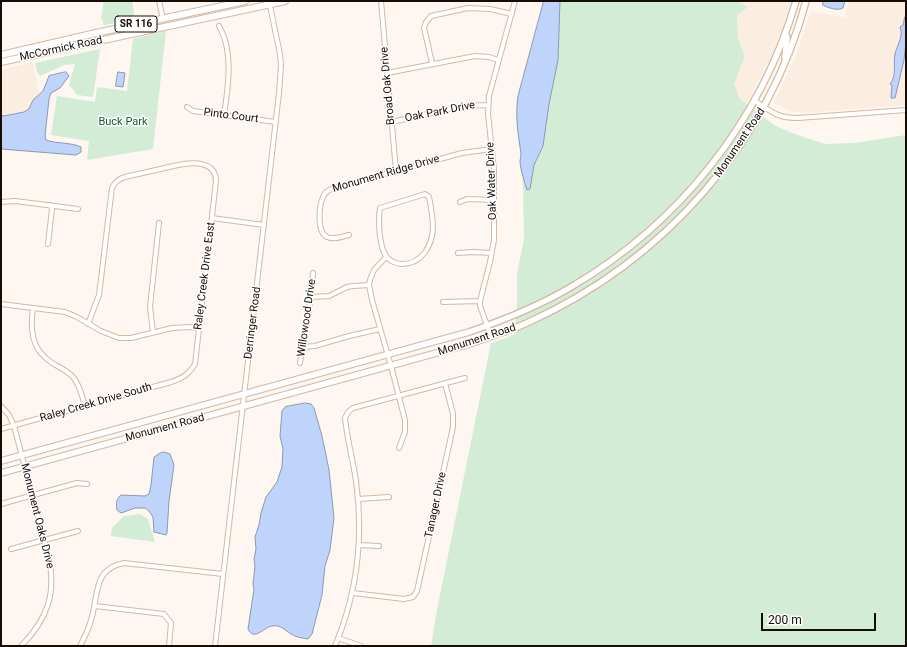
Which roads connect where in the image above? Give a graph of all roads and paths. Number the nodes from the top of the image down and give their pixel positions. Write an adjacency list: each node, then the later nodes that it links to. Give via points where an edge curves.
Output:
1 (158, 1): 10 (street)
2 (245, 1): 10 (main road, McCormick Road / SR 116)
3 (285, 1): 8 (main road, McCormick Road / SR 116)
4 (381, 1): 20 (street, Broad Oak Drive)
5 (515, 1): 9 (street, Oak Water Drive)
6 (796, 1): 13 (main road, Monument Road)
7 (808, 1): 19 (main road, Monument Road)
8 (269, 3): 14 (main road, McCormick Road / SR 116); 27 (street, Derringer Road, via 281,65)
9 (512, 14): 16 (street, Oak Water Drive); 18 (street, via 468,8 431,16 424,28)
10 (163, 19): 12 (main road, McCormick Road / SR 116)
11 (219, 26): 26 (street, via 223,34 228,67)
12 (96, 33): 14 (main road, via 93,38); 15 (main road, McCormick Road / SR 116)
13 (785, 34): 19 (main road, via 787,49); 21 (main road, Monument Road, via 772,68)
14 (82, 44): 17 (main road, McCormick Road / SR 116)
15 (1, 55)
16 (498, 60): 18 (street, via 475,56); 22 (street, Oak Water Drive)
17 (1, 62)
18 (432, 63): 20 (street)
19 (782, 72): 24 (main road, Monument Road)
20 (387, 73): 28 (street, Broad Oak Drive)
21 (755, 101): 24 (street); 52 (main road, Monument Road, via 706,172 671,212 651,230 572,287)
22 (488, 105): 28 (street, Oak Park Drive, via 463,106); 29 (street, Oak Water Drive)
23 (187, 107): 26 (street, Pinto Court, via 193,111)
24 (764, 107): 25 (street, via 785,118); 56 (main road, Monument Road, via 733,156 702,195 646,249 617,272 573,299 528,322)
25 (906, 110)
26 (224, 115): 27 (street, Pinto Court)
27 (276, 122): 38 (street, Derringer Road)
28 (392, 122): 30 (street, Broad Oak Drive)
29 (492, 148): 30 (street, Monument Ridge Drive); 31 (street, Oak Water Drive)
30 (396, 170): 39 (street, Monument Ridge Drive, via 331,189 323,196 320,222 322,232 332,238)
31 (494, 200): 33 (street, via 467,199); 42 (street, Oak Water Drive, via 494,240)
32 (1, 202): 34 (street)
33 (460, 202)
34 (50, 205): 35 (street); 40 (street, via 52,209)
35 (78, 209)
36 (212, 218): 38 (street); 51 (street, Raley Creek Drive East, via 216,177 209,166 186,163 117,181 112,188 99,295); 53 (street, Raley Creek Drive East)
37 (159, 223): 55 (street, via 150,307)
38 (264, 225): 64 (street, Derringer Road)
39 (349, 235)
40 (48, 244)
41 (458, 253): 42 (street)
42 (491, 253): 47 (street, Oak Water Drive)
43 (386, 257): 43 (street, via 397,263 407,264 423,255 433,228 429,197 426,194 380,208 379,233); 45 (street, via 374,270)
44 (313, 273): 46 (street, Willowood Drive)
45 (369, 285): 46 (street, via 347,287 329,296); 54 (street)
46 (311, 297): 57 (street, Willowood Drive)
47 (480, 301): 48 (street); 52 (street, Oak Water Drive)
48 (443, 302)
49 (1, 304): 50 (street)
50 (33, 308): 51 (street, via 65,312); 67 (street, via 31,328 37,347 48,360 73,377 80,388)
51 (88, 324): 55 (street, via 119,338 131,338)
52 (487, 326): 56 (street, Oak Water Drive); 58 (main road, Monument Road)
53 (199, 328): 55 (street, via 172,328); 61 (street, Raley Creek Drive East, via 195,364)
54 (380, 329): 57 (street); 58 (street)
55 (153, 332)
56 (491, 336): 60 (main road, Monument Road)
57 (303, 347): 59 (street, Willowood Drive)
58 (388, 355): 60 (street); 64 (main road, Monument Road)
59 (300, 363)
60 (391, 366): 65 (street); 68 (main road, Monument Road)
61 (189, 373): 67 (street, Raley Creek Drive South, via 171,382)
62 (465, 378): 63 (street)
63 (445, 383): 65 (street); 87 (street, Tanager Drive, via 453,414 453,426 418,591 408,599)
64 (244, 394): 68 (street, Derringer Road); 72 (main road, Monument Road)
65 (398, 396): 71 (street, via 406,426); 79 (street, via 353,408 345,418)
66 (1, 406): 69 (street, Monument Oaks Drive)
67 (85, 406): 69 (street, Raley Creek Drive South)
68 (243, 407): 74 (main road, Monument Road); 86 (street, Derringer Road)
69 (14, 426): 70 (street, Raley Creek Drive South); 72 (street, Monument Oaks Drive)
70 (1, 429)
71 (399, 448)
72 (22, 455): 73 (main road, Monument Road); 74 (street, Monument Oaks Drive)
73 (1, 461)
74 (25, 466): 75 (main road, Monument Road); 77 (street, Monument Oaks Drive)
75 (1, 473)
76 (87, 484): 77 (street, via 77,483)
77 (32, 496): 80 (street); 82 (street, Monument Oaks Drive)
78 (389, 497): 79 (street)
79 (358, 499): 83 (street)
80 (1, 504)
81 (78, 530): 82 (street)
82 (44, 539): 85 (street); 90 (street, Monument Oaks Drive, via 52,572 50,596 43,618)
83 (360, 544): 84 (street); 87 (street)
84 (379, 546)
85 (11, 549)
86 (223, 574): 88 (street, via 124,563 112,566 105,573 99,583); 93 (street, Derringer Road)
87 (353, 593): 89 (street)
88 (95, 606): 91 (street); 92 (street, via 164,614 171,623)
89 (338, 638): 94 (street); 95 (street)
90 (21, 646)
91 (80, 646)
92 (169, 646)
93 (215, 646)
94 (335, 646)
95 (361, 646)

